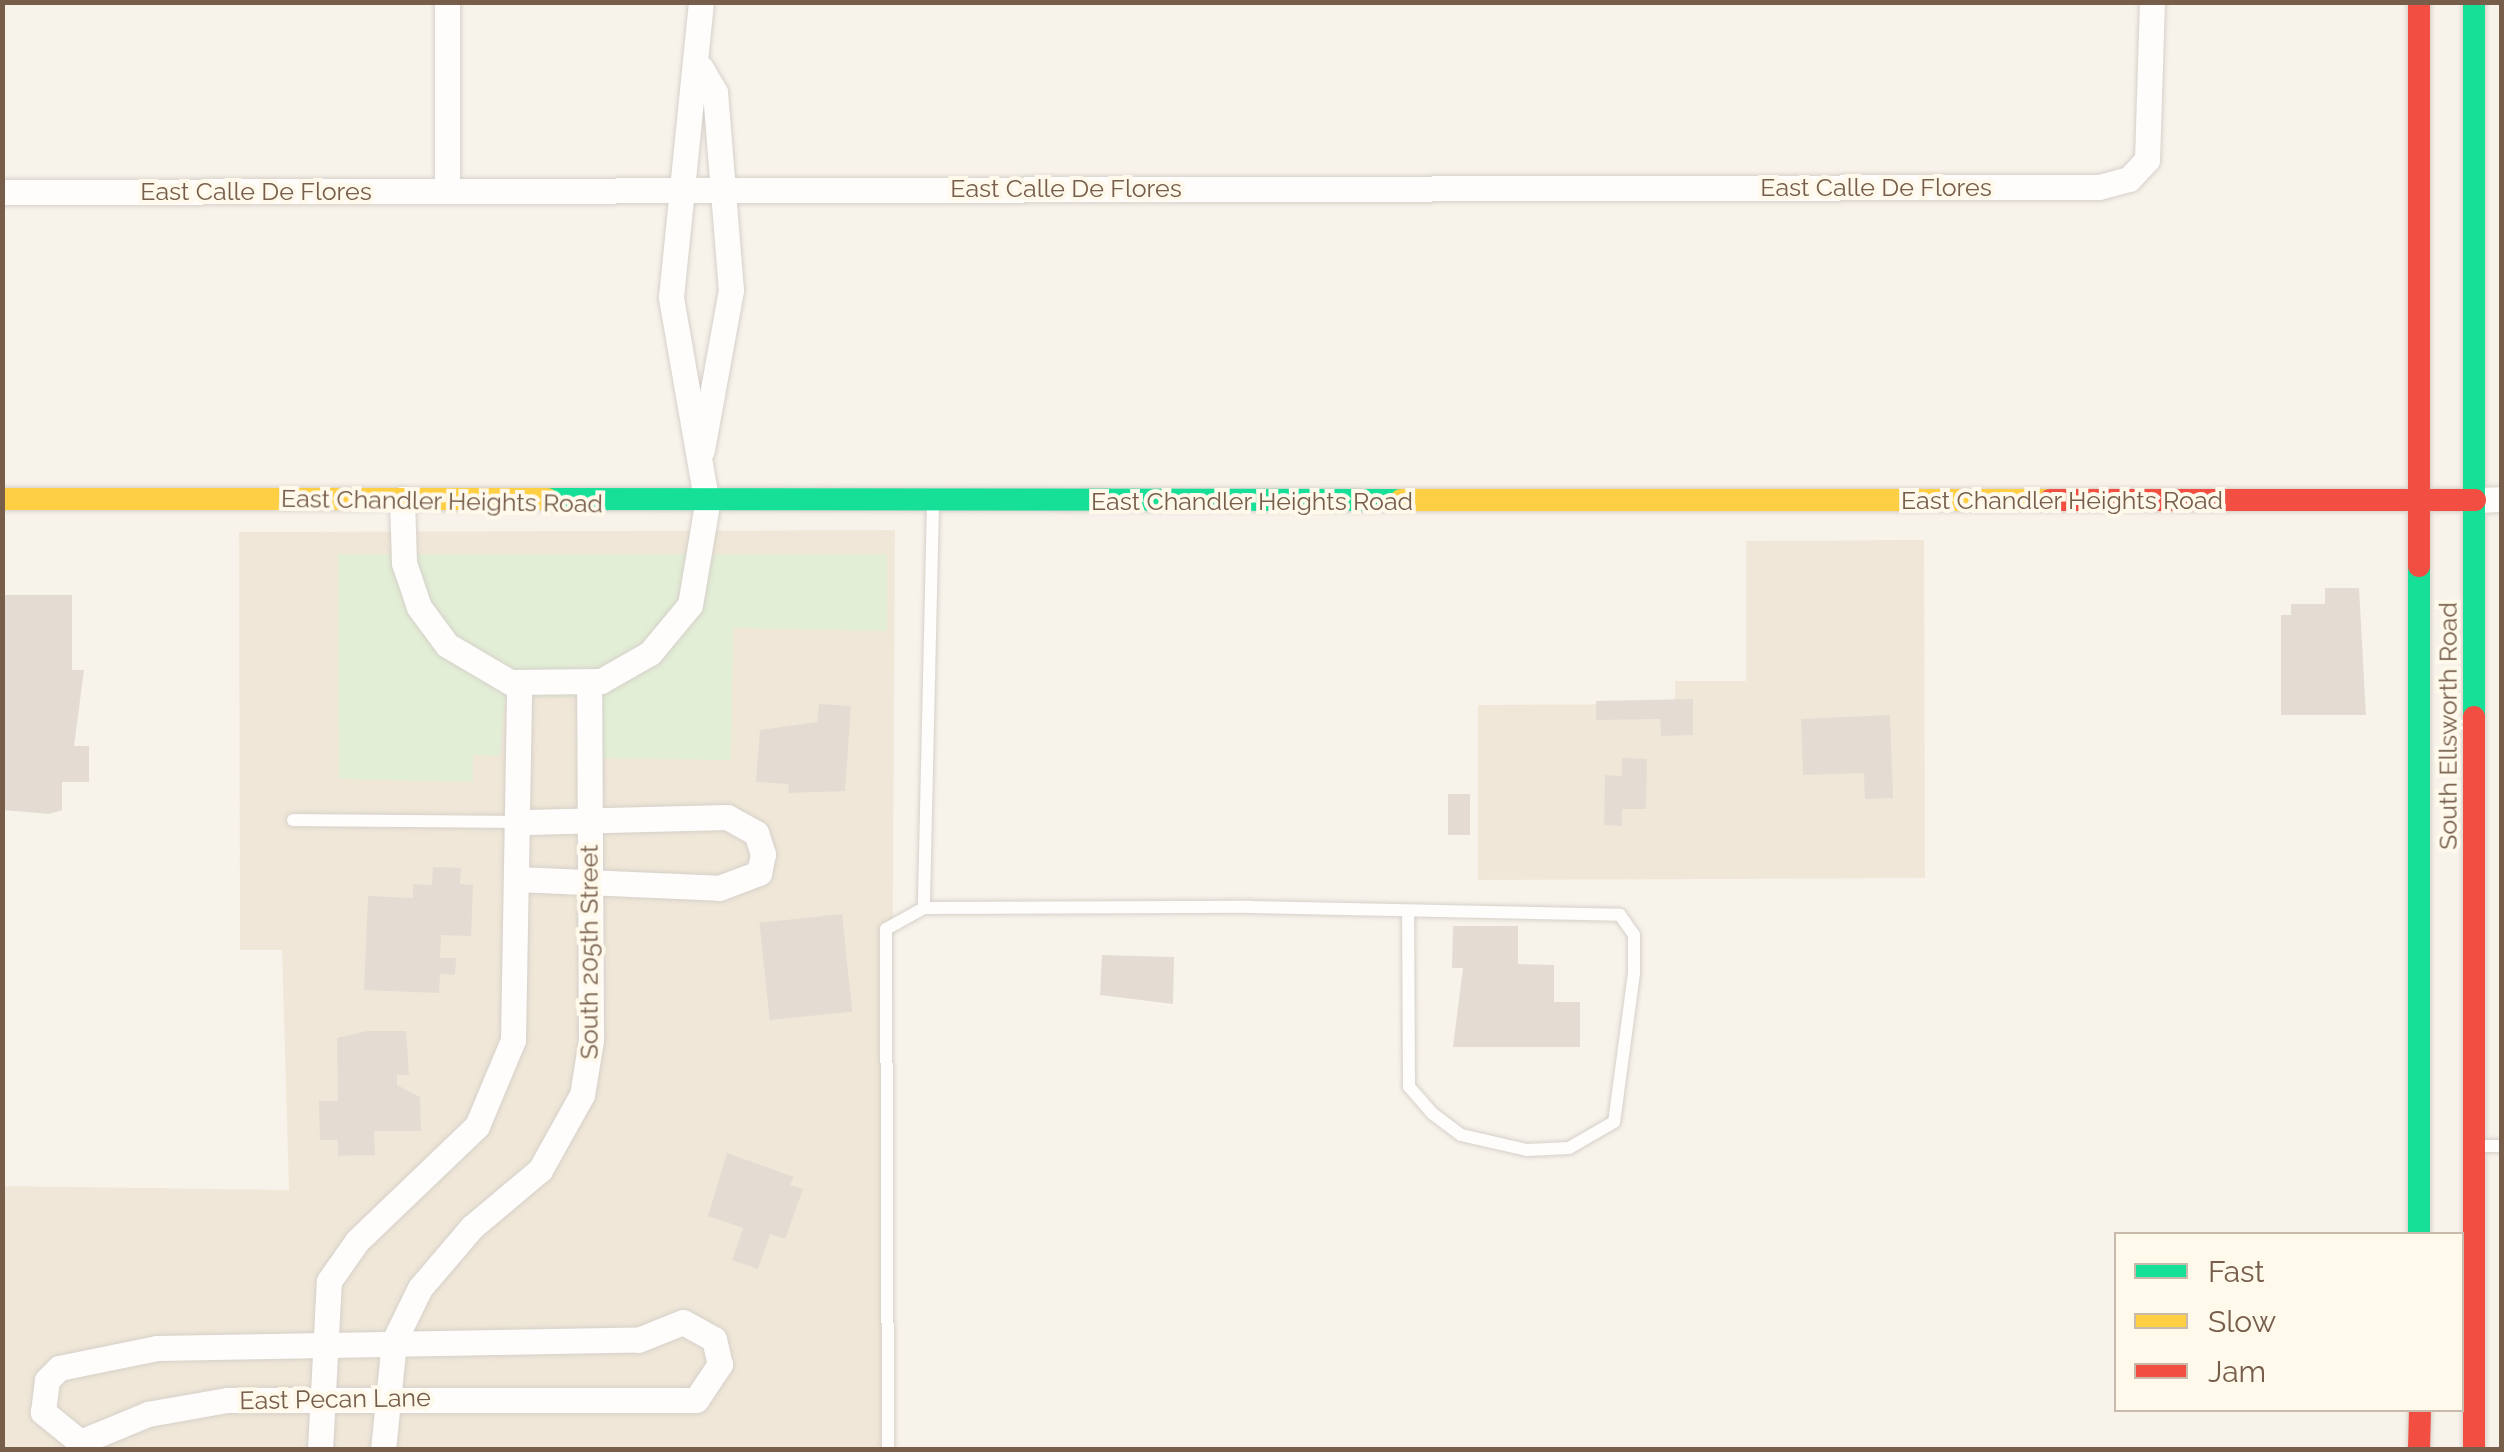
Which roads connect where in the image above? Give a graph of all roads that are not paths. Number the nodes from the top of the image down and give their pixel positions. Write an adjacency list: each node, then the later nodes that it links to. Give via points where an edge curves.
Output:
1 (447, 2): 9 (street)
2 (701, 2): 6 (street)
3 (2152, 2): 8 (street, East Calle De Flores, via 2147,160 2129,180 2079,187)
4 (2420, 2): 14 (main road, South Ellsworth Road)
5 (2474, 2): 15 (main road, South Ellsworth Road)
6 (701, 68): 7 (street); 8 (street, via 714,92)
7 (679, 188): 8 (street, East Calle De Flores); 9 (street, East Calle De Flores); 11 (street, via 671,297)
8 (722, 189): 11 (street, via 731,290 718,400)
9 (447, 190): 10 (street, East Calle De Flores)
10 (2, 192)
11 (702, 450): 18 (street)
12 (2, 499): 13 (main road, East Chandler Heights Road)
13 (402, 499): 18 (main road, East Chandler Heights Road); 19 (street, via 404,563 419,607 467,660)
14 (2421, 500): 15 (main road, East Chandler Heights Road); 17 (main road, East Chandler Heights Road); 30 (main road, South Ellsworth Road)
15 (2475, 500): 16 (street, East Chandler Heights Road); 28 (main road, South Ellsworth Road)
16 (2502, 500)
17 (933, 503): 18 (main road, East Chandler Heights Road); 26 (lane)
18 (708, 504): 20 (street, via 700,576 680,619 626,670)
19 (520, 683): 20 (street); 22 (street)
20 (589, 684): 23 (street, South 205th Street)
21 (293, 820): 22 (lane)
22 (517, 822): 23 (street); 24 (street)
23 (590, 823): 25 (street, South 205th Street); 25 (street, via 727,817 756,833 763,854 759,873 718,888)
24 (516, 879): 25 (street); 31 (street, via 513,1040 498,1085 454,1154 340,1262)
25 (590, 880): 32 (street, South 205th Street, via 582,1096 540,1170 433,1269)
26 (924, 908): 27 (lane); 38 (lane, via 886,929)
27 (1408, 911): 27 (lane, via 1620,916 1634,935 1634,974 1614,1122 1569,1148 1527,1150 1461,1135 1432,1113 1409,1087)
28 (2474, 1146): 29 (lane); 40 (main road, South Ellsworth Road)
29 (2502, 1146)
30 (2419, 1232)
31 (321, 1339): 32 (street, East Pecan Lane); 34 (street); 34 (street, East Pecan Lane, via 157,1348 59,1368 46,1380 43,1412 80,1442 190,1403)
32 (394, 1341): 33 (street, South 205th Street); 33 (street, East Pecan Lane, via 638,1340 683,1322 714,1339 720,1364 696,1400)
33 (384, 1394): 34 (street, East Pecan Lane); 37 (street, South 205th Street)
34 (320, 1400): 36 (street)
35 (2420, 1412): 39 (main road)
36 (320, 1450)
37 (383, 1450)
38 (888, 1450)
39 (2420, 1450)
40 (2474, 1450)

